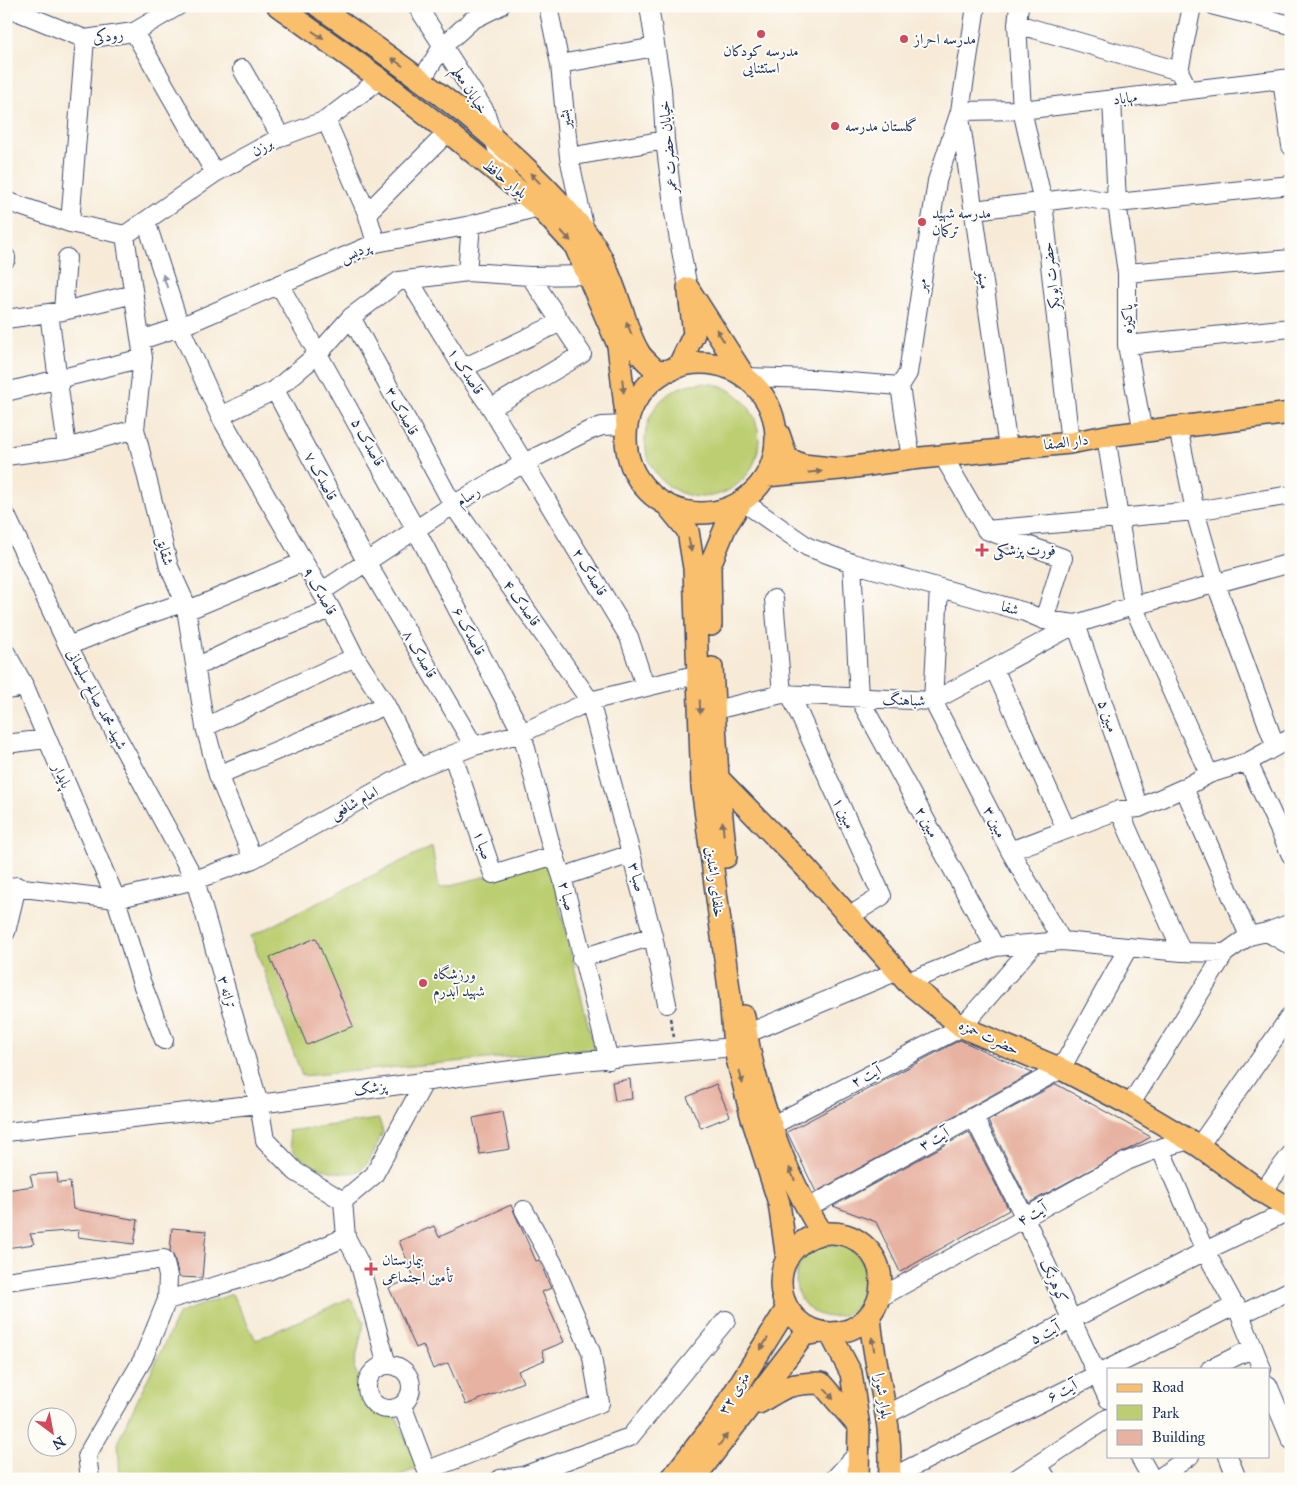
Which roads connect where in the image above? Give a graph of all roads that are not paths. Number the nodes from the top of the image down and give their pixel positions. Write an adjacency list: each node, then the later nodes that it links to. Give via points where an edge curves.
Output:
1 (178, 6): 15 (street, رودکی)
2 (278, 6): 23 (main road, بلوار حافظ, one-way to 23)
3 (318, 6): 24 (main road, بلوار حافظ, one-way to 3)
4 (417, 6): 17 (street, خیابان معلم)
5 (500, 6): 17 (street, via 472,20)
6 (548, 6): 19 (street, بشیر)
7 (649, 6): 18 (street, خیابان حضرت عمر)
8 (976, 6): 28 (street)
9 (1019, 6): 13 (street, حضرت ابوبکر)
10 (1192, 6): 21 (street)
11 (1215, 6): 14 (street)
12 (6, 7): 16 (street, رودکی)
13 (1018, 24): 21 (street); 27 (street, حضرت ابوبکر)
14 (1291, 25)
15 (134, 32): 16 (street, رودکی); 36 (street)
16 (85, 39): 46 (street)
17 (442, 47): 24 (street); 32 (street, خیابان معلم, via 485,111)
18 (655, 47): 19 (street); 33 (street, خیابان حضرت عمر)
19 (560, 64): 35 (street, بشیر)
20 (242, 69): 31 (street)
21 (1179, 71): 25 (street)
22 (1286, 78): 25 (street, مهاباد); 34 (street)
23 (380, 79): 29 (street, برزن); 30 (main road, بلوار حافظ)
24 (422, 79): 32 (main road, بلوار حافظ)
25 (1189, 90): 26 (street, مهاباد)
26 (1112, 99): 27 (street, مهاباد); 41 (street, پاکیزه)
27 (1022, 110): 28 (street, مهاباد); 40 (street, حضرت ابوبکر)
28 (960, 111): 43 (street, مینو); 77 (street, مهر, via 937,181 908,373)
29 (326, 120): 31 (street, برزن); 44 (street)
30 (448, 132): 37 (main road, بلوار حافظ); 44 (street)
31 (281, 137): 36 (street, برزن)
32 (494, 139): 37 (street, خیابان معلم); 48 (main road, بلوار حافظ, one-way to 32)
33 (665, 140): 35 (street); 59 (street, خیابان حضرت عمر)
34 (1291, 146)
35 (569, 157): 48 (street, بشیر)
36 (215, 174): 45 (street, برزن)
37 (508, 180): 42 (main road, بلوار حافظ)
38 (1291, 185): 41 (street)
39 (6, 200): 46 (street)
40 (1043, 202): 41 (street, via 1081,197); 43 (street); 89 (street, حضرت ابوبکر)
41 (1117, 204): 54 (street, پاکیزه)
42 (539, 207): 47 (street, پردیس); 55 (main road, بلوار حافظ, one-way to 55, via 575,246)
43 (974, 210): 91 (street, مینو)
44 (367, 213): 50 (street)
45 (146, 221): 49 (street, برزن); 65 (street, قاصدک ۹, one-way to 45)
46 (70, 223): 49 (street)
47 (471, 225): 50 (street, پردیس); 53 (street)
48 (585, 231): 71 (main road, بلوار حافظ, one-way to 48, via 611,276)
49 (125, 235): 60 (street, شقایق)
50 (376, 243): 58 (street, پردیس)
51 (67, 258): 61 (street)
52 (1291, 259): 54 (street)
53 (467, 272): 56 (street); 57 (street)
54 (1128, 273): 69 (street, پاکیزه)
55 (589, 275): 56 (street); 83 (main road, بلوار حافظ, one-way to 83, via 618,344)
56 (530, 276): 64 (street)
57 (409, 280): 62 (street, via 398,282); 73 (street, قاصدک ۱)
58 (279, 284): 65 (street, پردیس); 70 (street, قاصدک ۵)
59 (688, 288): 67 (main road); 75 (main road, one-way to 59)
60 (134, 294): 61 (street); 68 (street, شقایق)
61 (56, 312): 63 (street); 76 (street)
62 (351, 317): 70 (street); 101 (street, قاصدک ۳)
63 (6, 319)
64 (561, 322): 73 (street); 80 (street, via 582,354)
65 (180, 328): 68 (street, پردیس); 82 (street, قاصدک ۹)
66 (1291, 328): 69 (street)
67 (694, 334): 71 (main road, via 678,354 654,360); 74 (main road)
68 (141, 340): 72 (street, شقایق)
69 (1127, 345): 87 (street, پاکیزه)
70 (319, 353): 78 (street); 105 (street, قاصدک ۵)
71 (640, 354): 74 (main road, بلوار حافظ, via 656,371)
72 (143, 358): 76 (street); 86 (street, شقایق)
73 (463, 368): 80 (street, قاصدک ۱)
74 (674, 368): 75 (main road, via 710,363); 83 (main road, via 645,388)
75 (745, 377): 77 (street); 84 (main road, via 764,396)
76 (59, 378): 79 (street); 90 (street)
77 (900, 386): 94 (street)
78 (275, 390): 82 (street); 108 (street, قاصدک ۷)
79 (6, 392)
80 (491, 408): 95 (street, قاصدک ۱)
81 (1291, 413): 85 (main road, دار الصفا)
82 (220, 416): 107 (street, قاصدک ۹)
83 (626, 425): 95 (street, رسام, via 602,426 588,431); 100 (main road, via 632,466 646,488)
84 (776, 427): 96 (main road, via 787,458 804,465); 97 (main road, via 775,452)
85 (1178, 427): 87 (main road, دار الصفا); 102 (street)
86 (135, 429): 90 (street); 116 (street, شقایق, via 169,567)
87 (1143, 433): 88 (main road, دار الصفا)
88 (1106, 436): 89 (main road, دار الصفا); 104 (street)
89 (1070, 443): 91 (main road, دار الصفا)
90 (67, 448): 92 (street)
91 (1008, 448): 93 (main road, دار الصفا)
92 (6, 456)
93 (943, 456): 94 (main road, دار الصفا); 106 (street)
94 (911, 459): 96 (main road, دار الصفا)
95 (524, 463): 101 (street, رسام); 126 (street, قاصدک ۲, via 629,637)
96 (840, 469): 97 (main road, one-way to 96)
97 (766, 476): 99 (main road)
98 (1291, 495): 102 (street)
99 (742, 501): 100 (main road, via 713,512 697,513); 109 (street, شفا, via 808,547); 134 (main road, خلفای راشدین, via 726,526 710,566)
100 (666, 504): 125 (main road, خلفای راشدین, one-way to 125, via 688,532 694,568)
101 (453, 505): 105 (street, رسام); 131 (street, قاصدک ۴)
102 (1195, 511): 104 (street); 111 (street)
103 (6, 515): 120 (street, شهید محمد صالح سلیمانی)
104 (1119, 518): 106 (street); 115 (street)
105 (416, 530): 108 (street, رسام); 136 (street, قاصدک ۶)
106 (986, 530): 118 (street, via 1062,558)
107 (303, 562): 113 (street, قاصدک ۹); 116 (street)
108 (367, 563): 113 (street, رسام); 140 (street, قاصدک ۸)
109 (852, 563): 112 (street, شفا); 130 (street)
110 (1290, 564): 111 (street, شفا)
111 (1216, 584): 115 (street, شفا); 138 (street)
112 (939, 588): 118 (street, شفا); 132 (street)
113 (320, 592): 117 (street, قاصدک ۹)
114 (774, 599): 129 (street)
115 (1133, 606): 119 (street, شفا); 145 (street)
116 (185, 607): 120 (street, via 135,618); 123 (street, شقایق)
117 (331, 609): 122 (street, قاصدک ۹); 123 (street)
118 (1044, 620): 119 (street, شفا)
119 (1076, 624): 124 (street, شباهنگ); 148 (street, مبین ۵)
120 (68, 646): 157 (street, شهید محمد صالح سلیمانی)
121 (6, 654): 127 (street, پایدار)
122 (355, 657): 133 (street, قاصدک ۹); 135 (street)
123 (196, 667): 135 (street, شقایق)
124 (994, 668): 132 (street, شباهنگ); 150 (street)
125 (699, 674): 126 (street, امام شافعی); 179 (main road, خلفای راشدین, one-way to 179, via 702,787)
126 (645, 686): 131 (street, امام شافعی)
127 (24, 687): 128 (street); 137 (street, پایدار)
128 (6, 690)
129 (786, 694): 130 (street, شباهنگ); 134 (street, شباهنگ); 160 (street, مبین ۱, via 882,896)
130 (858, 698): 132 (street, شباهنگ); 169 (street, مبین ۲)
131 (590, 701): 136 (street, امام شافعی); 152 (street, صبا ۳)
132 (933, 701): 151 (street, مبین ۳)
133 (386, 705): 143 (street, قاصدک ۹); 144 (street)
134 (715, 710): 146 (main road, خلفای راشدین)
135 (205, 727): 144 (street, شقایق)
136 (522, 732): 140 (street, امام شافعی); 153 (street, صبا ۲)
137 (46, 739): 139 (street); 159 (street, پایدار)
138 (1283, 742): 142 (street)
139 (6, 744)
140 (474, 746): 141 (street, امام شافعی)
141 (453, 756): 143 (street, امام شافعی); 153 (street, صبا ۱, via 493,874)
142 (1248, 762): 145 (street); 154 (street)
143 (418, 768): 155 (street, امام شافعی)
144 (218, 774): 155 (street, شقایق)
145 (1209, 774): 147 (street)
146 (718, 778): 160 (main road, حضرت حمزه, via 806,868); 179 (main road, خلفای راشدین, one-way to 146)
147 (1184, 788): 148 (street); 165 (street)
148 (1139, 808): 149 (street)
149 (1119, 810): 150 (street); 171 (street)
150 (1066, 829): 151 (street)
151 (1010, 851): 166 (street, مبین ۳)
152 (631, 854): 156 (street); 164 (street, صبا ۳)
153 (554, 855): 156 (street, صبا ۲)
154 (1291, 855)
155 (253, 859): 157 (street, امام شافعی)
156 (562, 877): 173 (street, صبا ۲)
157 (195, 880): 159 (street, امام شافعی); 183 (street, ترانه ۳)
158 (12, 886): 159 (street, امام شافعی); 162 (street)
159 (116, 899): 178 (street, پایدار, via 141,981)
160 (848, 917): 174 (main road, حضرت حمزه)
161 (1291, 923): 163 (street)
162 (6, 932)
163 (1267, 932): 165 (street); 168 (street)
164 (653, 936): 173 (street); 175 (street, صبا ۳)
165 (1248, 936): 172 (street)
166 (1062, 941): 167 (street, پزشک); 170 (street, پزشک)
167 (1034, 944): 169 (street, پزشک); 177 (street)
168 (1291, 946)
169 (995, 947): 174 (street, پزشک)
170 (1128, 948): 171 (street, پزشک); 181 (street)
171 (1182, 952): 172 (street, پزشک)
172 (1225, 953): 184 (street)
173 (581, 958): 180 (street, صبا ۲)
174 (903, 976): 177 (main road, حضرت حمزه); 179 (street, پزشک)
175 (667, 1004)
176 (1291, 1015): 188 (street)
177 (962, 1027): 181 (main road, حضرت حمزه); 186 (street, آیت ۲)
178 (164, 1040)
179 (740, 1041): 180 (street, پزشک, via 678,1054); 186 (main road, خلفای راشدین); 200 (main road, خلفای راشدین, one-way to 200, via 751,1114 779,1203)
180 (609, 1060): 182 (street, پزشک)
181 (1061, 1069): 184 (main road, حضرت حمزه); 185 (street, آیت ۳)
182 (425, 1081): 183 (street, پزشک); 192 (street, via 374,1175)
183 (259, 1104): 187 (street, پزشک); 192 (street, ترانه ۳, via 265,1140 296,1172)
184 (1130, 1105): 188 (main road, حضرت حمزه)
185 (974, 1118): 193 (street, آیت ۳); 196 (street, کوهرنگ)
186 (771, 1126): 193 (main road, خلفای راشدین, one-way to 186)
187 (6, 1132)
188 (1195, 1143): 189 (street, آیت ۴); 191 (main road, حضرت حمزه)
189 (1160, 1148): 196 (street, آیت ۴, via 1127,1161); 199 (street)
190 (1291, 1154): 191 (street)
191 (1262, 1192): 194 (main road, حضرت حمزه)
192 (343, 1201): 198 (street)
193 (806, 1209): 197 (main road, خلفای راشدین)
194 (1291, 1209): 199 (street, آیت ۵)
195 (524, 1210): 231 (street, via 591,1352 600,1403)
196 (1025, 1218): 205 (street, آیت ۴); 207 (street, کوهرنگ)
197 (822, 1233): 200 (main road, via 805,1240); 205 (main road, via 848,1236 862,1243 872,1254 881,1275)
198 (346, 1237): 203 (street, via 268,1271); 211 (street, via 359,1262)
199 (1205, 1251): 206 (street); 207 (street, آیت ۵)
200 (787, 1260): 204 (main road, via 781,1280)
201 (6, 1281): 203 (street, via 164,1260 168,1276)
202 (1291, 1290): 206 (street, آیت ۶)
203 (167, 1300): 233 (street, via 143,1359 87,1455)
204 (785, 1302): 209 (main road, via 793,1316 806,1326); 235 (main road, ۳۲ متری, one-way to 235, via 787,1308 717,1420)
205 (875, 1307): 209 (main road, via 852,1328); 222 (main road, بلوار شورا, one-way to 205, via 872,1344)
206 (1238, 1310): 210 (street); 212 (street, آیت ۶)
207 (1072, 1319): 216 (street, کوهرنگ); 222 (street, آیت ۵)
208 (726, 1320): 234 (street, via 630,1437 523,1476)
209 (826, 1333): 221 (main road, ۳۲ متری, via 804,1335); 224 (main road, بلوار شورا, via 851,1373)
210 (1253, 1348): 214 (street); 215 (street)
211 (387, 1365): 219 (street, via 401,1368 410,1379 410,1394); 219 (street, via 374,1371 370,1377 370,1398 388,1410)
212 (1107, 1368)
213 (1107, 1368): 216 (street, آیت ۶)
214 (1212, 1368)
215 (1262, 1368)
216 (1096, 1373): 218 (street, کوهرنگ); 232 (street, آیت ۶)
217 (1270, 1389): 220 (street)
218 (1107, 1397)
219 (402, 1405): 231 (street)
220 (1279, 1406): 225 (street)
221 (742, 1415): 224 (main road, one-way to 224, via 784,1386 821,1383); 236 (main road, ۳۲ متری, one-way to 221)
222 (886, 1415): 232 (main road, بلوار شورا, via 890,1443)
223 (1107, 1419): 230 (street)
224 (859, 1427): 226 (main road, بلوار شورا)
225 (1291, 1440)
226 (858, 1453): 237 (street); 238 (main road, بلوار شورا)
227 (1140, 1458): 240 (street)
228 (1187, 1458): 241 (street)
229 (1229, 1458): 242 (street)
230 (1043, 1472): 239 (street)
231 (429, 1474)
232 (889, 1478)
233 (90, 1479)
234 (500, 1479)
235 (671, 1479)
236 (694, 1479)
237 (834, 1479)
238 (858, 1479)
239 (1016, 1479)
240 (1152, 1479)
241 (1158, 1479)
242 (1237, 1479)

